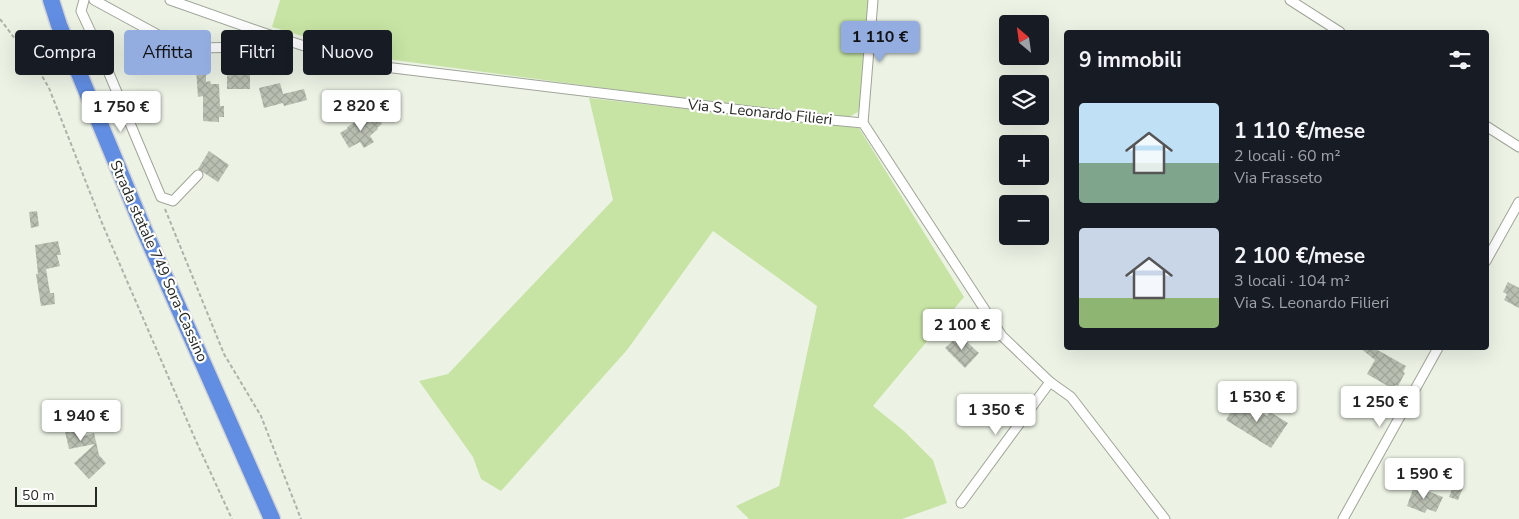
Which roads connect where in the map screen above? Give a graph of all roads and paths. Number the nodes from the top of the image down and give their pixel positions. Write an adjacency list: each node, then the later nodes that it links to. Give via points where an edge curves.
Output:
1 (51, 0): 23 (highway, Strada statale 749 Sora-Cassino, via 144,230)
2 (84, 0): 16 (street, via 81,10)
3 (94, 0): 11 (street, via 173,43 198,48)
4 (170, 0): 8 (street, Via S. Leonardo Filieri)
5 (873, 0): 12 (street)
6 (1290, 0): 9 (street)
7 (0, 19): 22 (path, via 49,88 102,222)
8 (257, 30)
9 (1337, 30)
10 (293, 42): 12 (street, Via S. Leonardo Filieri, via 360,64)
11 (221, 48)
12 (863, 123): 20 (street, via 1002,336)
13 (1489, 128): 14 (street)
14 (1519, 147)
15 (198, 175): 16 (street, via 173,201)
16 (161, 197): 24 (path, via 224,354 261,416)
17 (1519, 202): 18 (street)
18 (1489, 256)
19 (1437, 350): 26 (street)
20 (1050, 382): 21 (street); 25 (street, via 1071,397)
21 (961, 504)
22 (232, 519)
23 (272, 519)
24 (301, 519)
25 (1165, 519)
26 (1343, 519)

